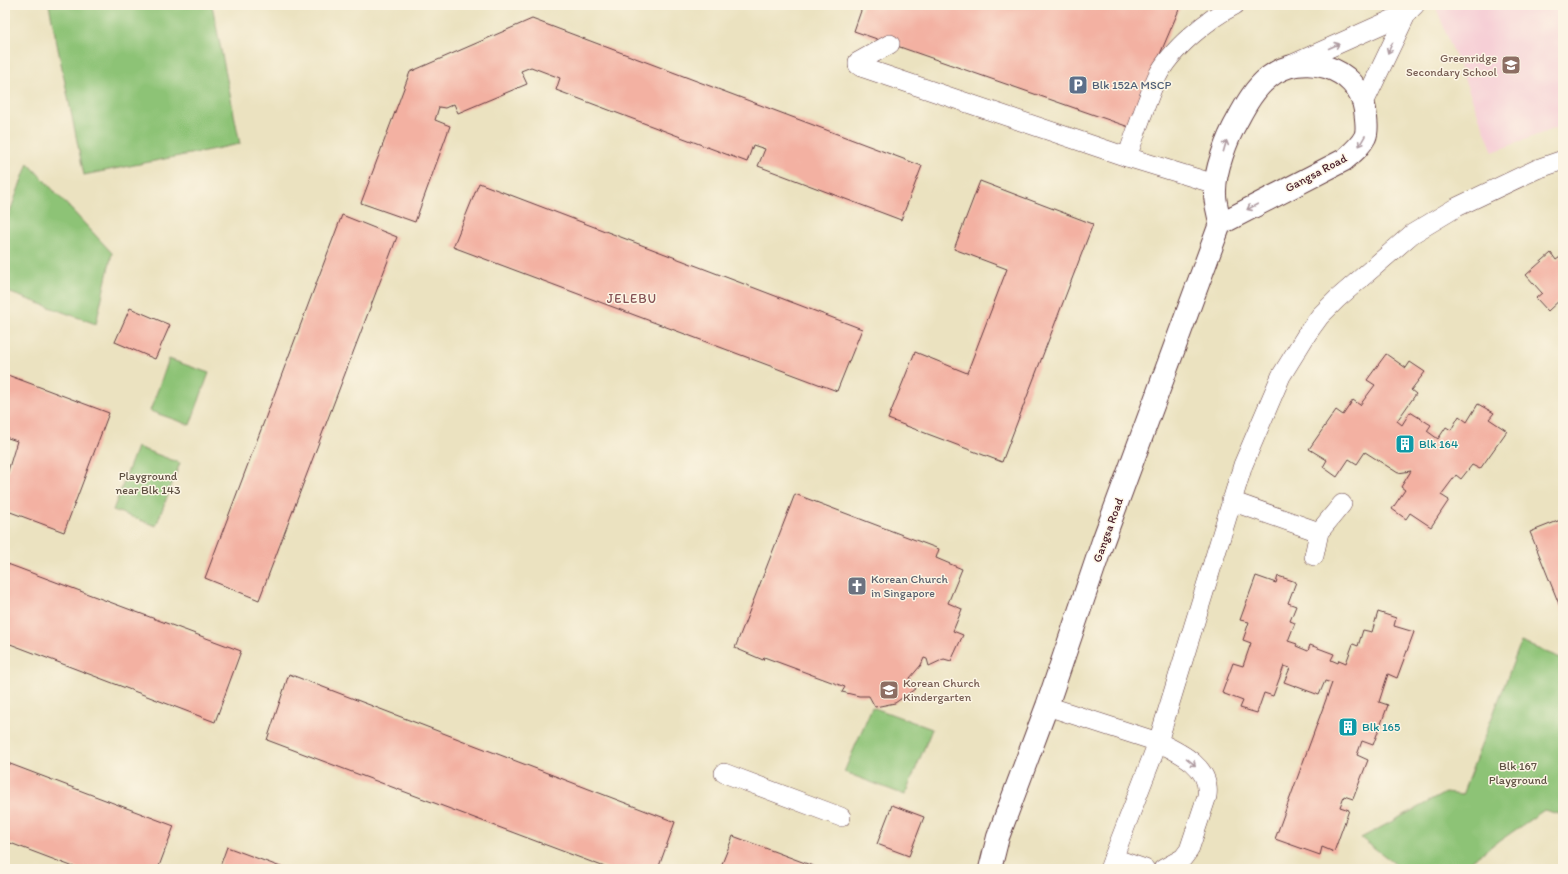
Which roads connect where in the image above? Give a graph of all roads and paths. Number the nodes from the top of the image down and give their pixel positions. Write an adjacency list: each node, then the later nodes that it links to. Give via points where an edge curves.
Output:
1 (1235, 5): 6 (lane, via 1217,15 1179,46 1158,75)
2 (1411, 9): 4 (lane, one-way to 2); 5 (lane, one-way to 5)
3 (890, 44): 6 (lane, via 858,62 858,65)
4 (1285, 68): 5 (street, Gangsa Road, via 1319,65 1334,69 1354,85); 8 (street, Gangsa Road, one-way to 4, via 1227,140 1243,108 1269,77)
5 (1364, 104): 9 (street, Gangsa Road, one-way to 9, via 1365,136 1353,153)
6 (1127, 157): 8 (lane)
7 (1563, 160): 10 (lane, via 1537,169 1457,207 1412,234 1320,316 1281,376 1243,465)
8 (1215, 184): 9 (street, Gangsa Road)
9 (1220, 224): 14 (street, Gangsa Road, via 1103,541)
10 (1232, 501): 12 (lane); 15 (lane)
11 (1342, 504): 12 (lane)
12 (1319, 532): 13 (lane)
13 (1314, 556)
14 (1048, 706): 15 (lane); 18 (street, Gangsa Road)
15 (1158, 742): 19 (lane); 23 (lane, one-way to 23, via 1189,759 1207,781 1208,788 1189,850 1183,858)
16 (724, 773): 17 (lane)
17 (842, 817)
18 (998, 837): 20 (street, Gangsa Road); 21 (street, Gangsa Road)
19 (1111, 864): 22 (lane)
20 (978, 869)
21 (990, 869)
22 (1145, 869)
23 (1163, 869)

